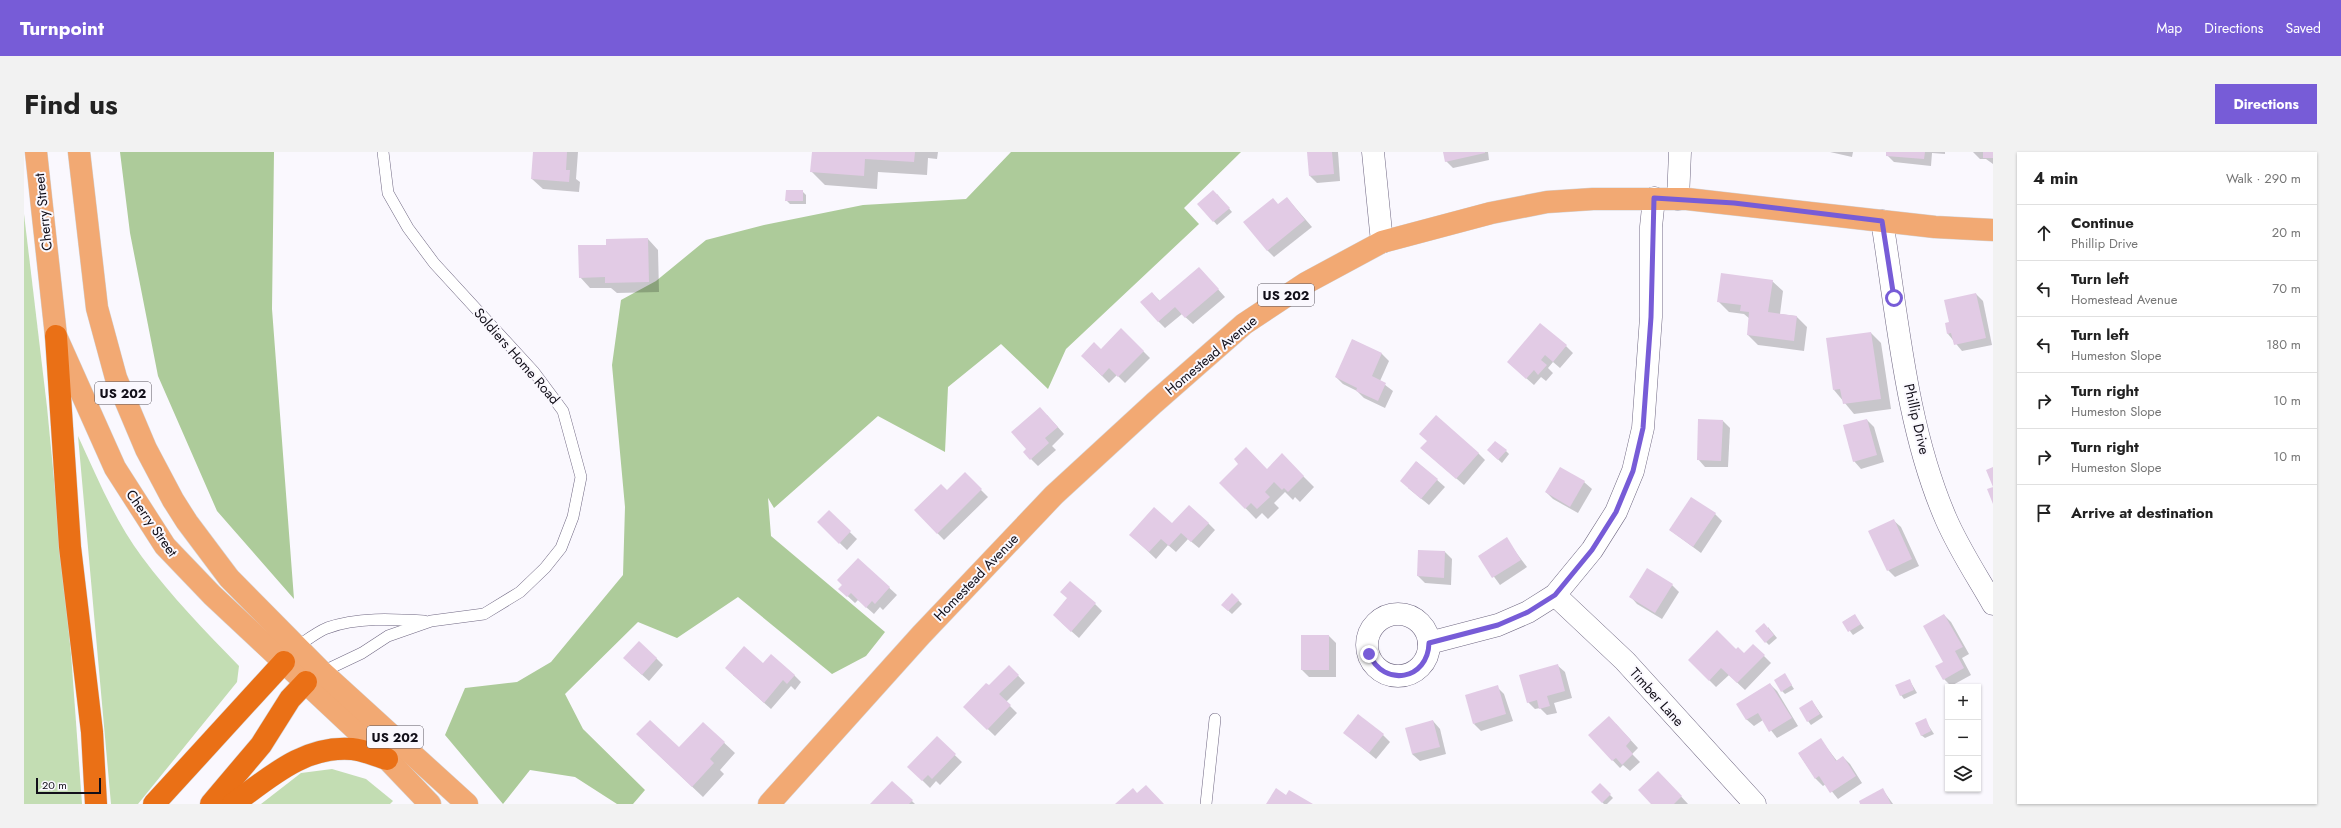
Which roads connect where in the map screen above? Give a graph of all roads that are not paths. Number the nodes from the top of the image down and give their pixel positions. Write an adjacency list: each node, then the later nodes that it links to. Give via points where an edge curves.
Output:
1 (36, 152): 11 (main road, Cherry Street / US 202)
2 (79, 152): 16 (main road, Cherry Street / US 202, via 97,308 116,378 146,449 187,522)
3 (383, 152): 14 (lane, Soldiers Home Road, via 388,193 408,228 434,263 534,372 563,411 581,477 573,517 561,548 545,568 520,592 484,614)
4 (1373, 152): 10 (street)
5 (1680, 152): 7 (street)
6 (1654, 198): 7 (main road, Homestead Avenue / US 202); 10 (main road, Homestead Avenue / US 202, via 1547,202 1491,212); 12 (street, via 1651,317 1645,406 1639,449 1625,492 1605,532)
7 (1678, 199): 8 (main road, Homestead Avenue / US 202, via 1734,203)
8 (1882, 221): 9 (main road, Homestead Avenue / US 202); 13 (street, Phillip Drive, via 1910,390 1926,462 1946,520)
9 (1993, 230)
10 (1382, 242): 26 (main road, Homestead Avenue / US 202, via 1306,283 1244,324 1054,495)
11 (56, 336): 16 (main road, Cherry Street / US 202, via 115,468 165,546 212,595); 20 (highway, via 70,547 92,732)
12 (1555, 595): 15 (street, via 1528,612 1498,625); 28 (street, Timber Lane, via 1625,661)
13 (1993, 604)
14 (431, 621): 16 (lane, Soldiers Home Road, via 358,622 326,628); 17 (lane, Soldiers Home Road, via 388,636 362,653)
15 (1429, 643)
16 (291, 654): 17 (main road, Cherry Street / US 202); 21 (highway)
17 (314, 677): 19 (main road, Cherry Street / US 202); 22 (highway, via 290,699 261,745); 25 (main road, Cherry Street / US 202)
18 (1215, 719): 27 (lane)
19 (387, 759): 23 (highway, via 352,749 321,751 294,760); 24 (main road, Cherry Street / US 202)
20 (96, 804)
21 (154, 804)
22 (211, 804)
23 (233, 804)
24 (430, 804)
25 (467, 804)
26 (768, 804)
27 (1206, 804)
28 (1755, 804)

